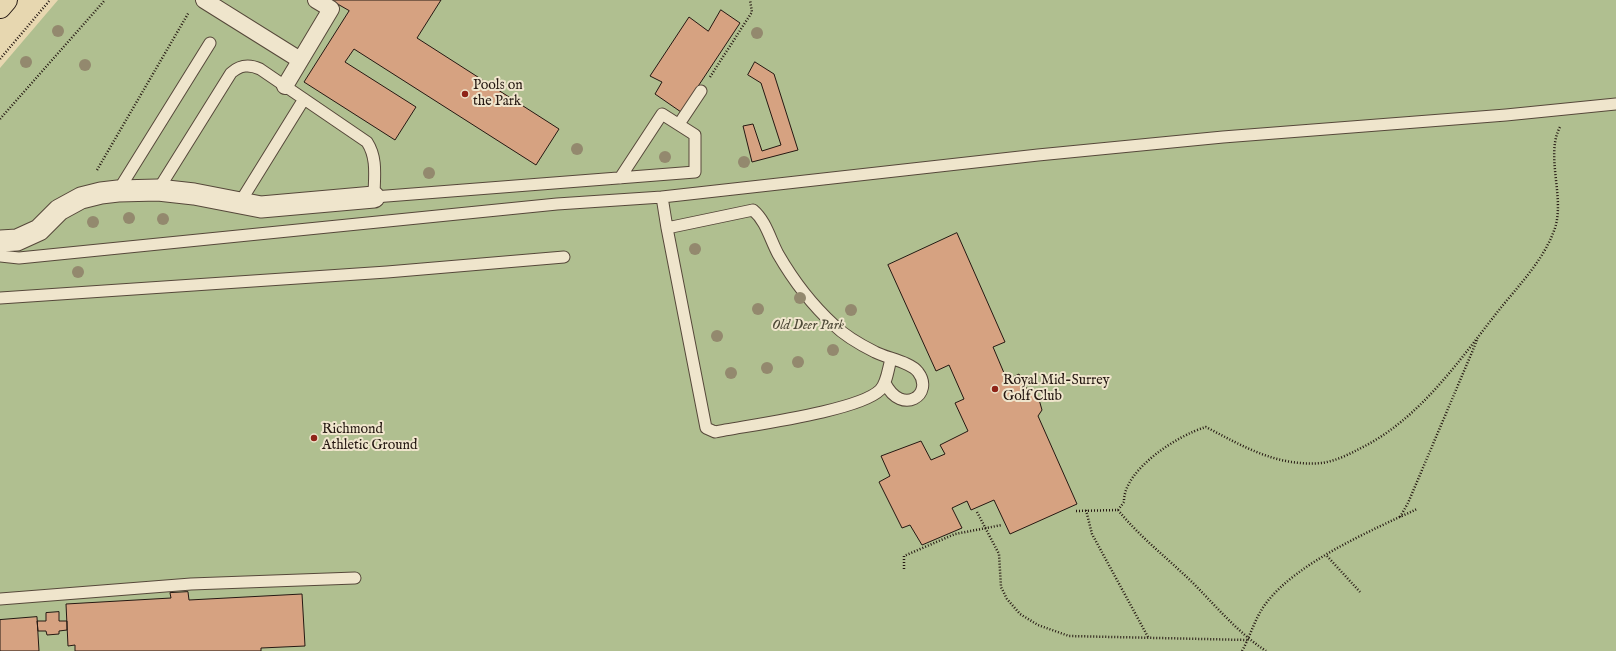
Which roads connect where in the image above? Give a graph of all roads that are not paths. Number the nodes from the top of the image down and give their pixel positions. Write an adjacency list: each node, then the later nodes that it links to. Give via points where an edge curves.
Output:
1 (6, 0): 4 (highway)
2 (316, 0): 6 (street, via 331,9)
3 (198, 3): 6 (street)
4 (0, 7)
5 (210, 43): 14 (lane)
6 (300, 60): 7 (street)
7 (285, 86): 9 (lane); 13 (lane, via 251,65 231,73)
8 (701, 91): 11 (lane)
9 (304, 99): 16 (lane, via 367,142 374,162); 17 (lane)
10 (1616, 104): 15 (lane, via 1038,155)
11 (679, 124): 12 (lane, via 662,114); 12 (lane, via 695,135 695,172)
12 (620, 178): 16 (lane)
13 (158, 190): 14 (street); 17 (street, via 194,194)
14 (118, 191): 19 (street, via 81,198 59,210 38,230 17,240)
15 (662, 197): 18 (lane); 20 (lane, via 558,204 19,258)
16 (374, 198): 17 (street, via 261,208)
17 (239, 204)
18 (667, 228): 23 (lane, via 753,210 761,217 778,253 818,310 835,327); 24 (lane, via 706,428 716,432 837,409 870,398 882,389)
19 (0, 241)
20 (0, 256)
21 (564, 257): 22 (lane)
22 (0, 298)
23 (891, 359): 24 (lane); 24 (lane, via 917,370 923,378 923,386 919,395 907,401 893,396)
24 (884, 383)
25 (355, 578): 26 (lane, via 191,584)
26 (0, 599)

